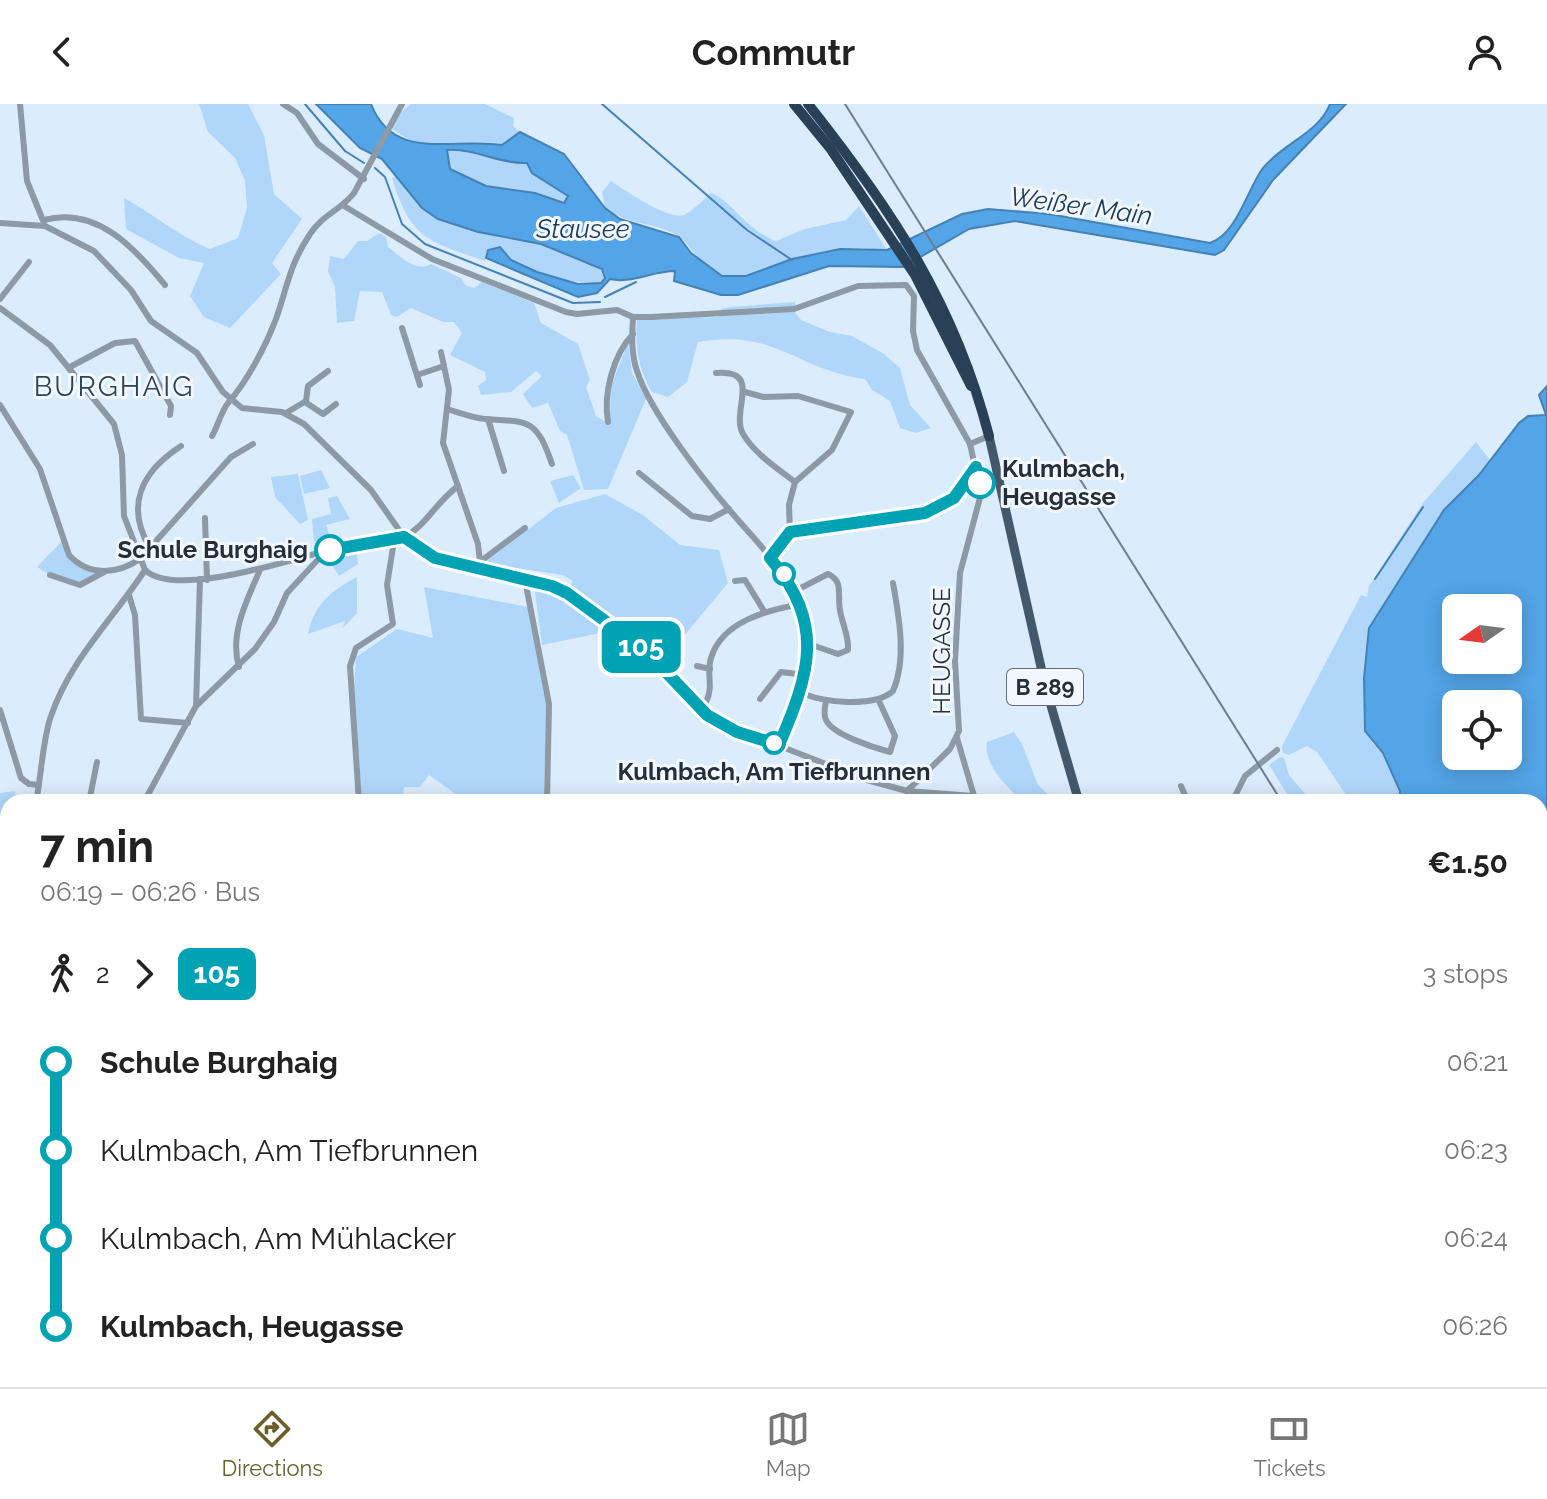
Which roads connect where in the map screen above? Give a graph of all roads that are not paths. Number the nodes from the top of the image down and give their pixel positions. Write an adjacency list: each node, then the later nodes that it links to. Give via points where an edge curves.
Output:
1 (20, 104): 10 (street, via 27,181)
2 (283, 104): 7 (street, via 297,113 318,144)
3 (402, 104): 7 (street)
4 (794, 104): 6 (highway, B 289)
5 (808, 104): 6 (highway, B 289)
6 (850, 168): 36 (highway, B 289, via 920,273 981,405)
7 (364, 179): 8 (street)
8 (344, 206): 15 (street, via 432,259 566,312 617,310); 26 (street, via 311,231 272,326)
9 (0, 223): 10 (street)
10 (44, 223): 12 (street, via 72,216 115,234); 26 (street, via 106,261 151,321 197,353)
11 (29, 262): 13 (street)
12 (165, 285)
13 (0, 299)
14 (0, 308): 20 (street, via 32,328)
15 (633, 317): 17 (street); 38 (street, HEUGASSE, via 810,306 858,286 906,285 914,296 917,350)
16 (402, 328): 23 (street)
17 (633, 334): 34 (street, via 609,386); 46 (street, via 639,377)
18 (441, 352): 19 (street)
19 (444, 366): 23 (street); 30 (street)
20 (70, 367): 32 (street, via 115,343 135,341 171,406); 55 (street, via 120,438 124,516)
21 (328, 371): 27 (street, via 308,386)
22 (716, 373): 25 (street, via 740,380)
23 (417, 375): 24 (street)
24 (420, 385)
25 (745, 392): 44 (street, via 738,415 742,432 769,463); 44 (street, via 798,396 851,412 832,450)
26 (233, 399): 31 (street, via 246,409); 35 (street)
27 (305, 402): 28 (street, via 323,414); 31 (street)
28 (336, 404)
29 (0, 405): 60 (street, via 40,469 69,555)
30 (447, 409): 33 (street); 45 (street, via 443,443)
31 (286, 413): 50 (street, via 371,490)
32 (170, 415)
33 (488, 419): 40 (street, via 527,423 541,436); 42 (street)
34 (608, 422)
35 (212, 436)
36 (989, 436): 38 (street); 97 (main road, B 289, via 1045,685)
37 (253, 444): 52 (street, via 231,457)
38 (970, 444): 41 (street, HEUGASSE)
39 (181, 446): 52 (street, via 150,477 136,502)
40 (552, 464)
41 (976, 467): 49 (street, via 954,498 925,513); 83 (street, HEUGASSE, via 981,494 960,573 956,627)
42 (504, 471)
43 (639, 473): 46 (street, via 692,516 710,519)
44 (795, 482): 49 (street)
45 (458, 486): 50 (street, via 438,501 422,526); 56 (street)
46 (729, 509): 54 (street)
47 (205, 518): 62 (street)
48 (525, 528): 56 (street)
49 (790, 532): 54 (street)
50 (404, 537): 51 (street); 57 (street, via 435,558)
51 (394, 541): 53 (street); 93 (street, via 387,585 393,624 356,648 350,666)
52 (150, 548): 55 (street)
53 (325, 551): 59 (street); 72 (street, via 287,593 274,622)
54 (770, 558): 66 (street)
55 (140, 559): 58 (street); 60 (street)
56 (480, 562): 57 (street)
57 (472, 569): 63 (street)
58 (145, 570): 62 (street, via 154,577); 67 (street)
59 (260, 570): 62 (street); 72 (street, via 239,626)
60 (104, 572): 61 (street, via 80,585)
61 (50, 575)
62 (204, 579): 80 (street)
63 (525, 580): 84 (street, via 567,593 623,632 718,722); 94 (street, via 549,704)
64 (735, 581): 69 (street, via 745,580)
65 (893, 583): 78 (street, via 899,667 893,691)
66 (795, 591): 68 (street); 70 (street, via 828,574 840,587 848,650 838,654)
67 (129, 595): 82 (street, via 135,615 141,719); 87 (street, via 77,661 58,699 49,720)
68 (801, 604): 69 (street); 70 (street)
69 (764, 611): 73 (street, via 726,637 712,656)
70 (809, 644): 74 (street)
71 (697, 666): 73 (street)
72 (239, 667): 80 (street)
73 (710, 669): 79 (street)
74 (805, 675): 75 (street); 76 (street, via 781,672)
75 (801, 692): 77 (street); 84 (street)
76 (760, 699)
77 (826, 701): 78 (street); 78 (street, via 830,725 865,746 890,752 895,736)
78 (879, 701)
79 (706, 702)
80 (196, 706): 82 (street)
81 (0, 710): 87 (street, via 21,778)
82 (188, 723): 92 (street)
83 (957, 738): 89 (street); 96 (street, HEUGASSE)
84 (779, 745): 89 (street)
85 (1277, 750): 99 (street, via 1245,776)
86 (97, 762): 91 (street)
87 (39, 785): 90 (street)
88 (1181, 786): 98 (street)
89 (907, 791): 95 (street)
90 (37, 794)
91 (91, 794)
92 (148, 794)
93 (358, 794)
94 (547, 794)
95 (947, 794)
96 (973, 794)
97 (1077, 794)
98 (1184, 794)
99 (1236, 794)

